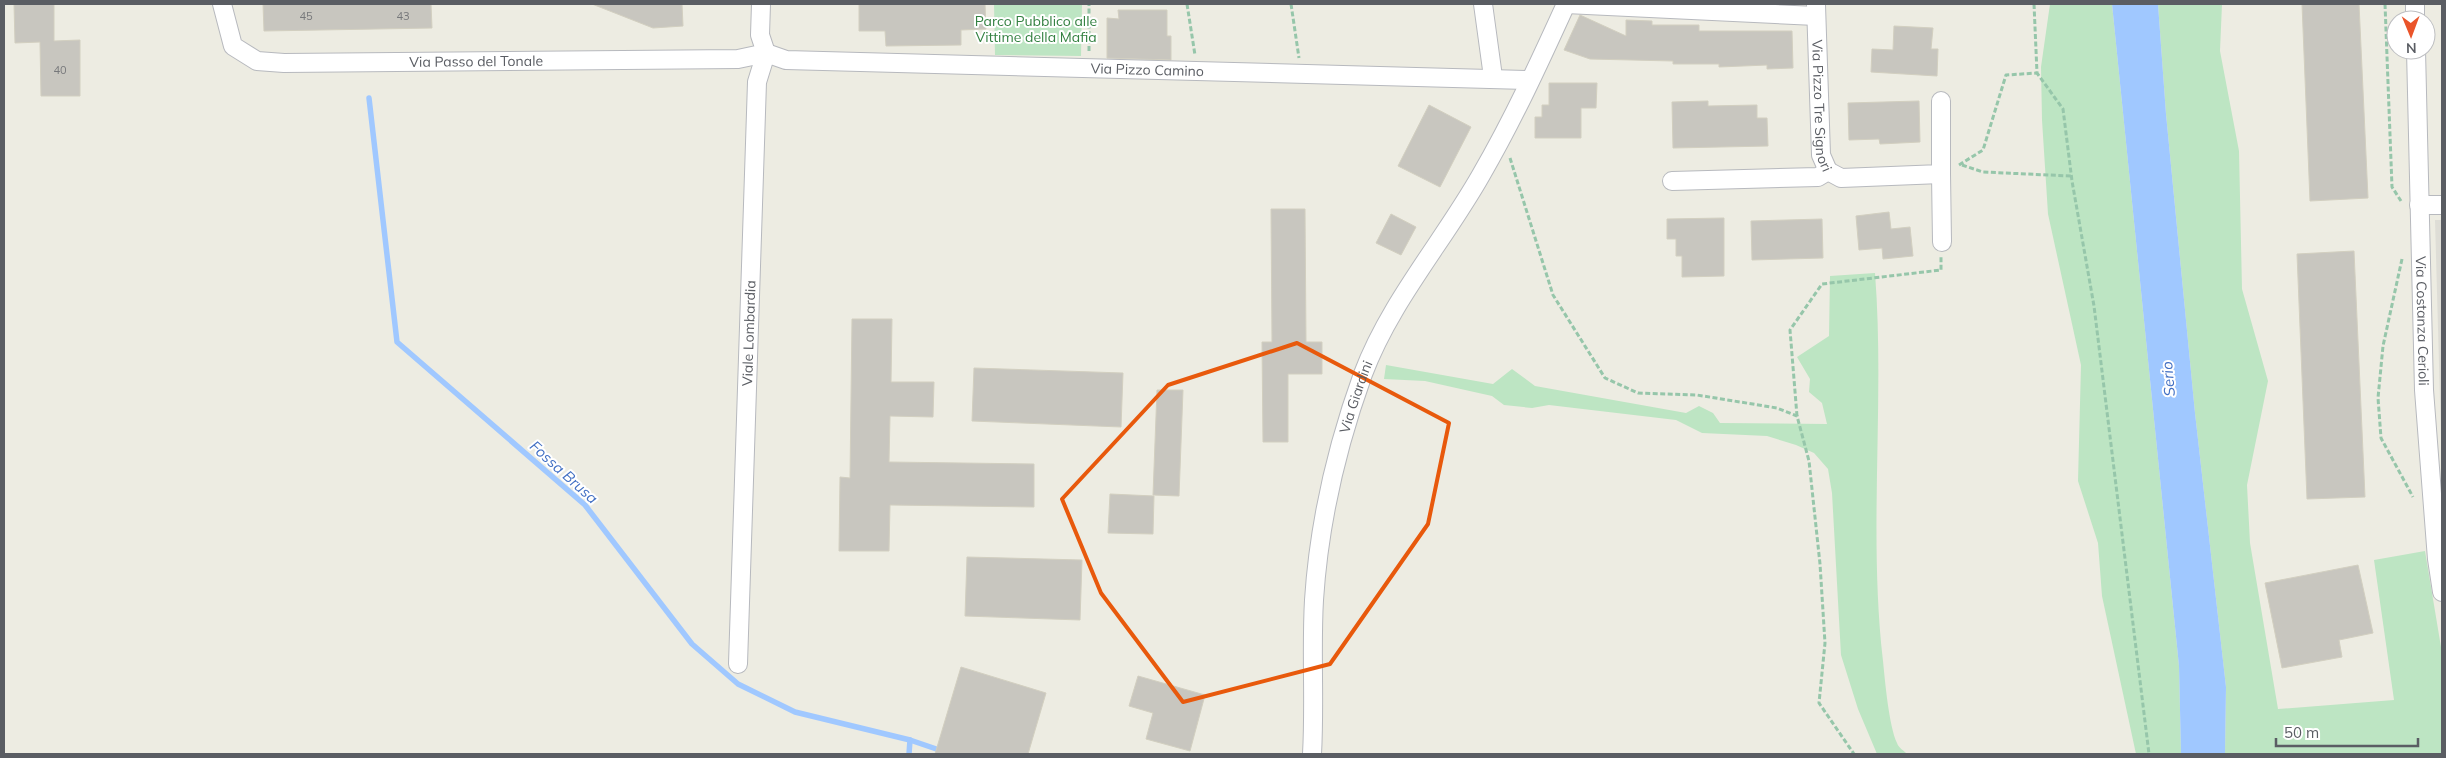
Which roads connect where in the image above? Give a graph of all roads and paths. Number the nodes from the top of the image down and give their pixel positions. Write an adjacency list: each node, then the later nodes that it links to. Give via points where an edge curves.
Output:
1 (222, 4): 11 (street, Via Passo del Tonale, via 233,46 257,61 266,62 738,59)
2 (761, 4): 11 (street, via 760,35)
3 (1089, 4): 13 (path)
4 (1187, 4): 14 (path)
5 (1291, 4): 15 (path)
6 (1484, 4): 17 (street)
7 (1566, 4): 10 (street); 18 (street, Via Giardini)
8 (2034, 4): 16 (path)
9 (2385, 4): 26 (path, via 2392,187)
10 (1816, 10): 22 (street, Via Pizzo Tre Signori, via 1821,155)
11 (766, 52): 13 (street, Via Pizzo Camino, via 786,60); 33 (street, Viale Lombardia, via 757,82)
12 (2416, 60): 26 (street, Via Costanza Cerioli)
13 (1089, 67): 14 (street, Via Pizzo Camino)
14 (1198, 70): 15 (street, Via Pizzo Camino)
15 (1301, 73): 17 (street, Via Pizzo Camino)
16 (2037, 73): 21 (path, via 2006,76 1983,150); 24 (path, via 2063,109)
17 (1493, 78): 18 (street, Via Pizzo Camino)
18 (1530, 80): 20 (street, Via Giardini)
19 (1941, 101): 23 (street)
20 (1502, 134): 30 (path, via 1553,296 1605,378 1638,393 1697,395 1777,408); 34 (street, Via Giardini, via 1481,175 1390,318 1364,372 1342,439 1317,558)
21 (1961, 164): 23 (path); 24 (path, via 1983,172)
22 (1828, 171): 23 (street, via 1841,178); 25 (street, Via Pizzo Tre Signori, via 1818,177)
23 (1941, 174): 28 (street)
24 (2072, 176): 36 (path, via 2094,306)
25 (1672, 181)
26 (2411, 204): 27 (street); 32 (street, Via Costanza Cerioli, via 2436,551)
27 (2442, 205)
28 (1942, 242): 30 (path, via 1941,270 1822,284 1790,330)
29 (2402, 257): 31 (path, via 2383,346 2378,398 2381,438 2413,496)
30 (1796, 416): 35 (path, via 1809,461 1820,564 1825,643 1819,703)
31 (2414, 504)
32 (2442, 592)
33 (738, 664)
34 (1312, 754)
35 (1854, 754)
36 (2149, 754)

